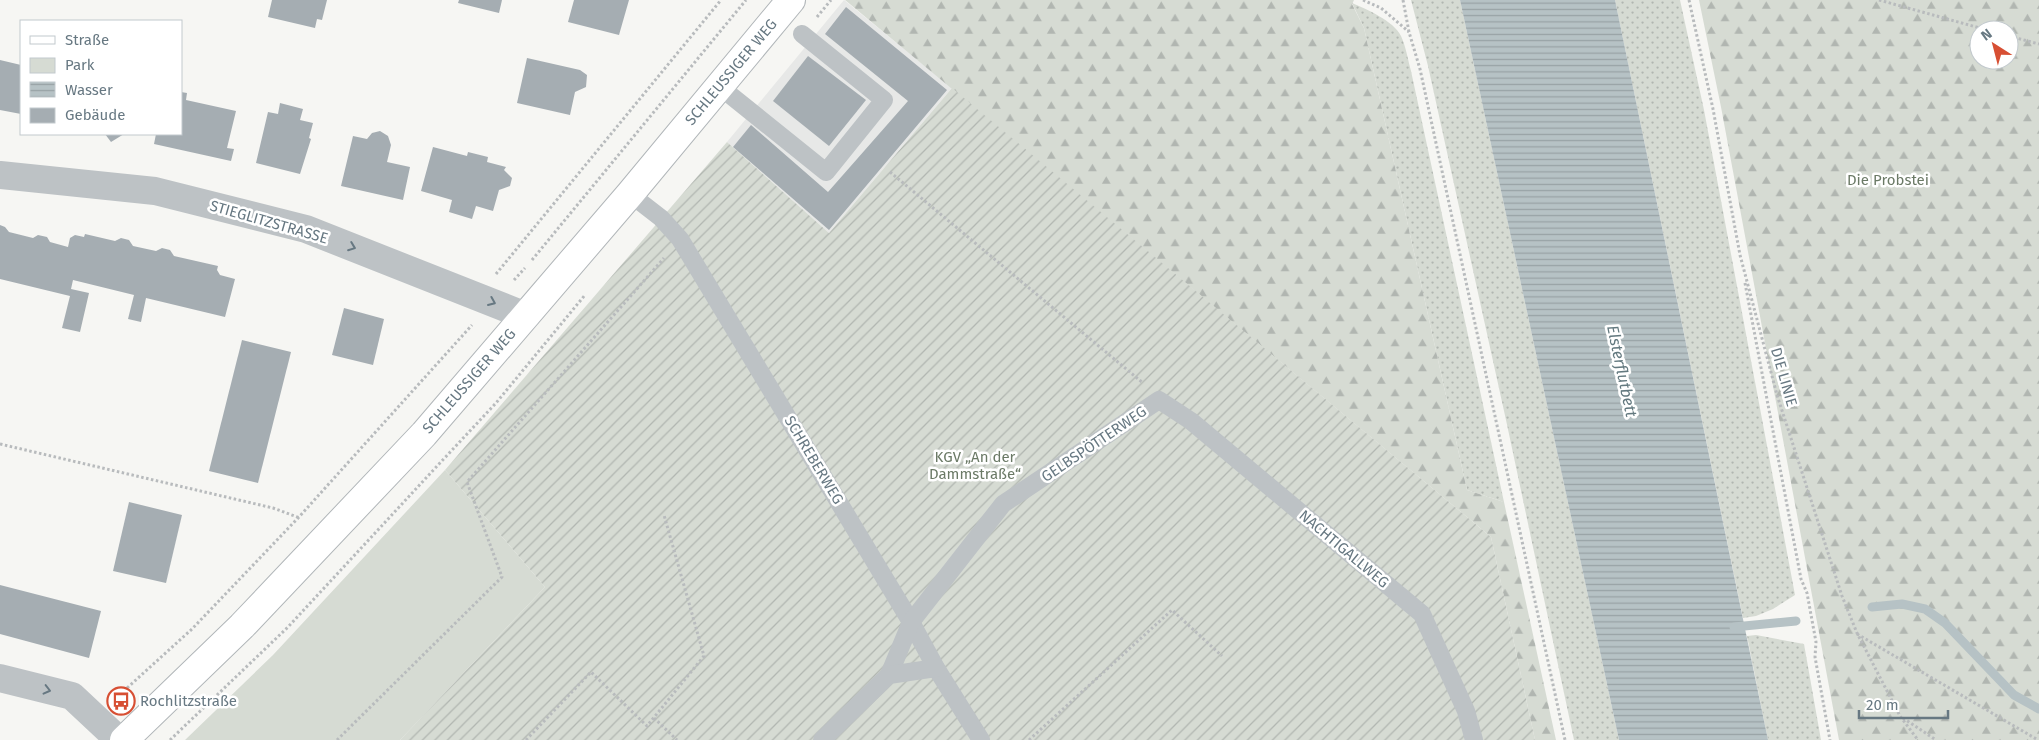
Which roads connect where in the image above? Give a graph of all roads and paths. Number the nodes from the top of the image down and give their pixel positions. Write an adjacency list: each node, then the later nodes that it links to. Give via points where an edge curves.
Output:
1 (720, 0): 20 (path)
2 (746, 0): 19 (path)
3 (791, 0): 13 (main road, SCHLEUSSIGER WEG)
4 (1363, 0): 9 (path, via 1381,8)
5 (1403, 0): 9 (path)
6 (1690, 0): 18 (path, DIE LINIE)
7 (1879, 0): 8 (path)
8 (1969, 25)
9 (1409, 32): 45 (path, via 1420,69)
10 (802, 34): 13 (lane, via 884,100 826,172)
11 (2019, 39): 12 (path)
12 (2039, 44)
13 (719, 86): 16 (main road, SCHLEUSSIGER WEG)
14 (890, 172): 23 (path, via 1144,384)
15 (0, 174): 20 (street, STIEGLITZSTRASSE, one-way to 20, via 155,191 306,229)
16 (630, 194): 17 (lane, SCHREBERWEG, via 661,218); 21 (main road, SCHLEUSSIGER WEG)
17 (680, 239): 27 (lane, SCHREBERWEG); 38 (path, via 467,482 502,577)
18 (1740, 255): 28 (path, DIE LINIE, via 1776,395); 46 (path, via 1801,579 1807,593)
19 (527, 266)
20 (478, 296): 21 (street, STIEGLITZSTRASSE, one-way to 21)
21 (526, 316): 37 (main road, SCHLEUSSIGER WEG, via 410,448 242,626)
22 (474, 322): 34 (path, via 299,517 192,630)
23 (1158, 400): 27 (lane, GELBSPÖTTERWEG, via 1003,504); 44 (lane, NACHTIGALLWEG, via 1191,421 1422,614 1466,711)
24 (0, 444): 25 (path)
25 (286, 513)
26 (664, 514): 35 (path, via 704,656)
27 (911, 622): 30 (lane, SCHREBERWEG); 31 (lane, GELBSPÖTTERWEG)
28 (1857, 633): 33 (path, DIE LINIE); 49 (path)
29 (1222, 656): 43 (path, via 1172,610)
30 (936, 668): 31 (lane); 42 (lane, SCHREBERWEG)
31 (889, 675): 41 (lane)
32 (0, 678): 34 (street, one-way to 34, via 72,696)
33 (1900, 716): 47 (path, DIE LINIE); 48 (path)
34 (94, 717): 36 (street)
35 (654, 718): 39 (path, via 647,726 591,672); 40 (path)
36 (119, 740)
37 (124, 740)
38 (337, 740)
39 (526, 740)
40 (677, 740)
41 (822, 740)
42 (981, 740)
43 (1029, 740)
44 (1474, 740)
45 (1565, 740)
46 (1830, 740)
47 (1918, 740)
48 (1936, 740)
49 (2038, 740)

